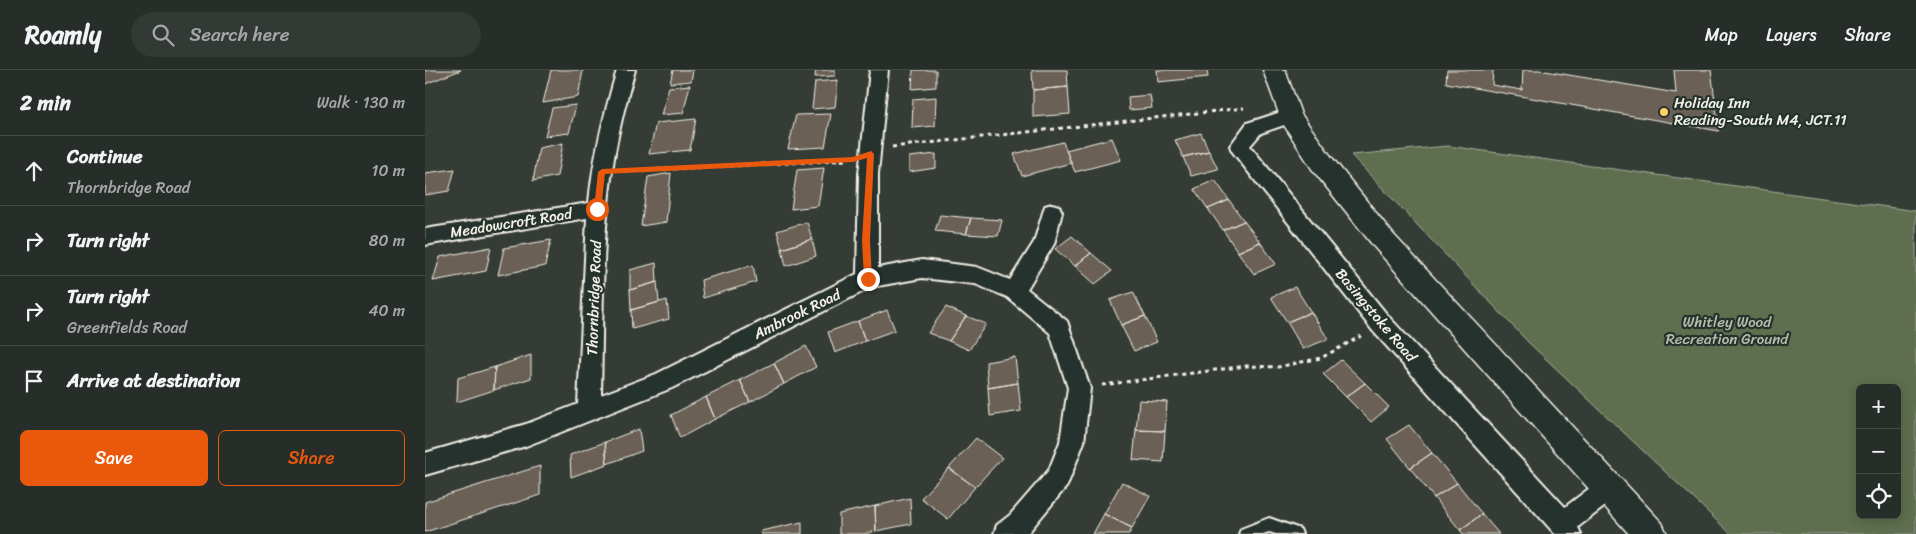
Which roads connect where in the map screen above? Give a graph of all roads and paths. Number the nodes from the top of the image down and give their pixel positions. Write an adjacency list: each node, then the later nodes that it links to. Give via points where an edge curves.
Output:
1 (626, 70): 6 (street, Thornbridge Road)
2 (879, 70): 5 (street)
3 (1274, 70): 4 (main road)
4 (1287, 107): 5 (path, via 1244,108 889,147); 12 (street, Basingstoke Road, via 1254,128 1239,146); 16 (main road, via 1321,162 1384,241)
5 (871, 154): 6 (path, via 853,160); 10 (street, via 866,240)
6 (602, 172): 7 (street, Thornbridge Road)
7 (597, 209): 9 (street, Meadowcroft Road); 14 (street, Thornbridge Road)
8 (1052, 212): 11 (street, via 1044,244)
9 (425, 237)
10 (868, 279): 11 (street, Ambrook Road, via 922,270 977,276); 14 (street, Ambrook Road, via 664,380)
11 (1014, 291): 13 (street, Ambrook Road, via 1059,328)
12 (1381, 324): 13 (path, via 1321,358 1278,367 1246,366); 17 (street, Basingstoke Road)
13 (1079, 388): 18 (street, Ambrook Road, via 1072,442 1059,478)
14 (589, 409): 15 (street, Ambrook Road, via 526,435)
15 (425, 464)
16 (1608, 489): 17 (street, Basingstoke Road); 21 (main road)
17 (1566, 528)
18 (1018, 531)
19 (1245, 534): 20 (lane, via 1269,525)
20 (1295, 534)
21 (1651, 534)

